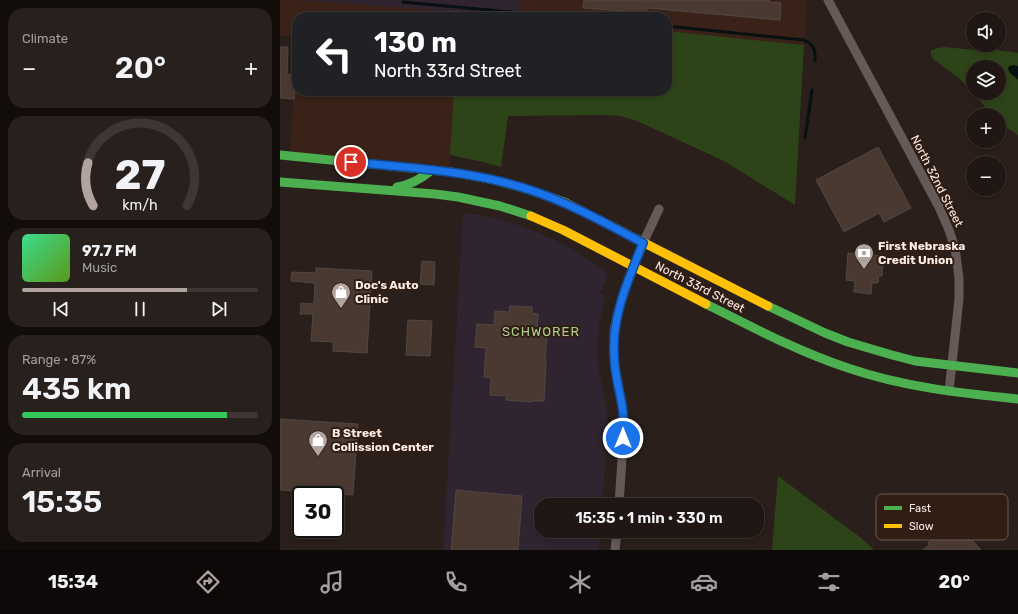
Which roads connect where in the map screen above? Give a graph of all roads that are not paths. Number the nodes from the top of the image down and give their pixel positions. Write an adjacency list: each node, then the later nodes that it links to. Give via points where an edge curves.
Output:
1 (828, 0): 9 (street, North 32nd Street, via 939,206 949,230 960,278)
2 (280, 155): 3 (main road, North 33rd Street)
3 (432, 170): 5 (main road, via 408,186); 7 (main road, North 33rd Street, via 490,178 539,193 564,202)
4 (280, 182): 5 (main road, North 33rd Street)
5 (378, 190): 8 (main road, North 33rd Street, via 449,196 500,206 539,219)
6 (659, 209): 7 (street)
7 (643, 243): 8 (street); 9 (main road, North 33rd Street, via 825,333 892,356)
8 (633, 267): 11 (main road, North 33rd Street, via 812,355 880,378); 13 (street, via 614,331 615,366 624,427)
9 (952, 366): 10 (main road, North 33rd Street); 11 (street, North 32nd Street)
10 (1018, 373)
11 (949, 391): 12 (main road, North 33rd Street)
12 (1018, 399)
13 (619, 498)
14 (616, 538): 15 (street)
15 (615, 550)

